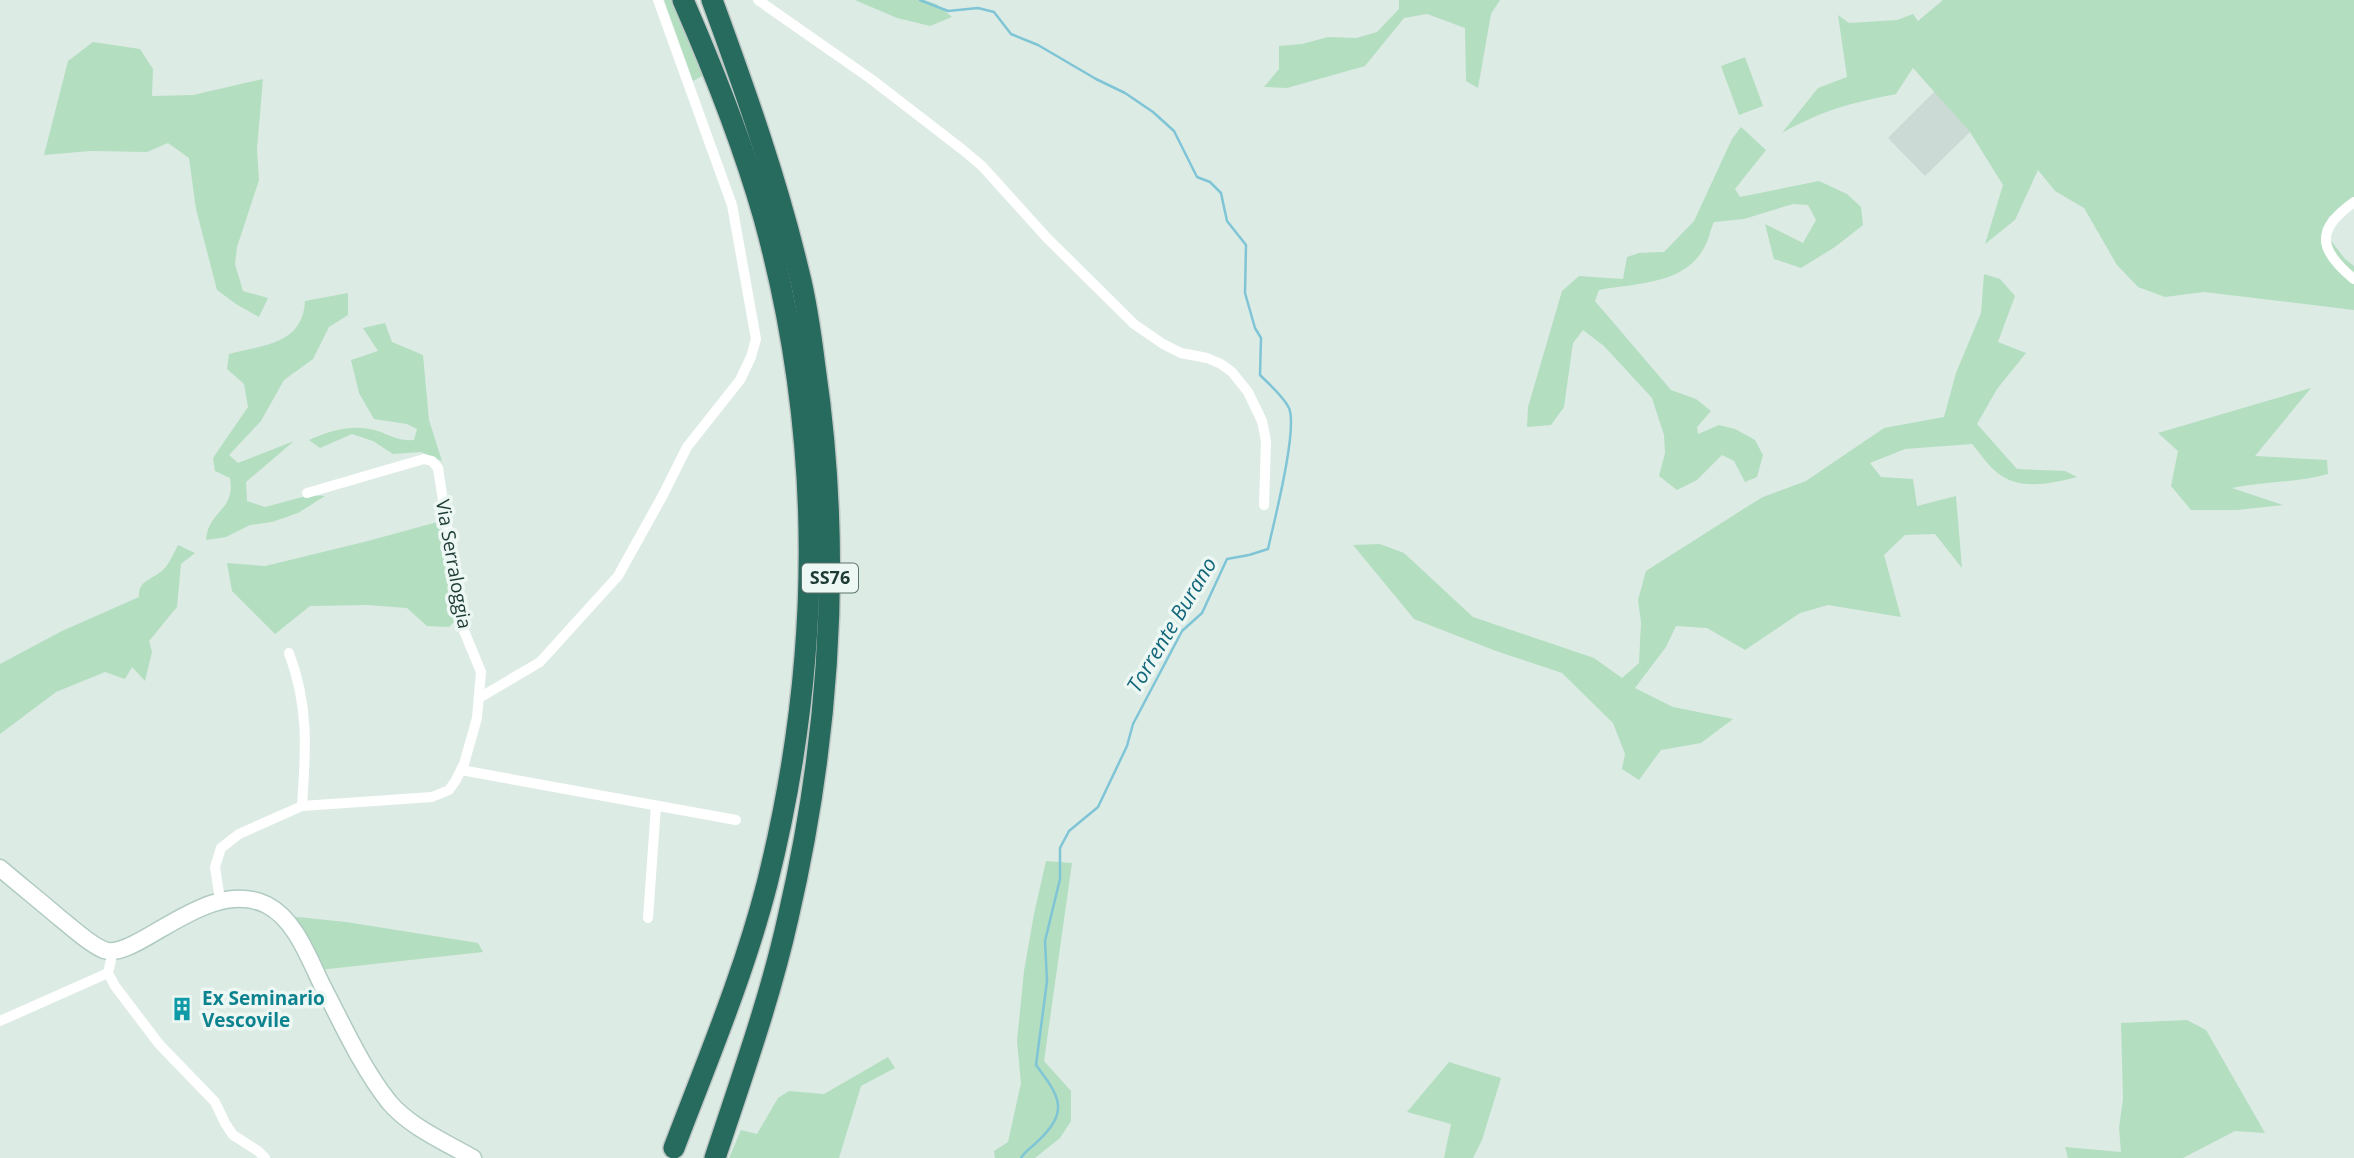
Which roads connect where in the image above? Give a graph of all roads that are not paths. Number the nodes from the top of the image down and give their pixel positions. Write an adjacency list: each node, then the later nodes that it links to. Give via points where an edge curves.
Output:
1 (658, 0): 10 (street, via 732,205 756,339 740,380 687,447 618,576 540,662)
2 (683, 0): 21 (highway, SS76, via 744,155 779,277 796,369 811,527 800,710 785,802 748,946)
3 (712, 0): 24 (highway, SS76, via 768,156 799,273 824,428 830,517 830,620 804,847 767,997)
4 (758, 0): 8 (street, via 871,79 982,166 1134,324 1163,345 1207,358 1233,372 1262,421 1266,441)
5 (2354, 202): 6 (street, via 2336,215 2325,237 2330,253)
6 (2354, 279)
7 (307, 493): 10 (street, Via Serraloggia, via 424,459 438,468 462,626 481,671)
8 (1264, 505)
9 (289, 653): 12 (street, via 303,702)
10 (479, 698): 11 (street, Via Serraloggia)
11 (461, 770): 12 (street, Via Serraloggia, via 449,790 432,797); 13 (street)
12 (302, 806): 16 (street, Via Serraloggia, via 239,834 221,848 215,867)
13 (656, 806): 14 (street); 17 (street)
14 (736, 820)
15 (0, 868): 18 (main road, via 87,939)
16 (220, 900): 18 (main road); 23 (main road, via 265,904 284,916 391,1104 422,1129)
17 (648, 918)
18 (113, 951): 19 (street)
19 (108, 973): 20 (street); 22 (street, via 159,1044 215,1102 233,1135)
20 (0, 1021)
21 (674, 1148)
22 (265, 1158)
23 (473, 1158)
24 (715, 1158)

